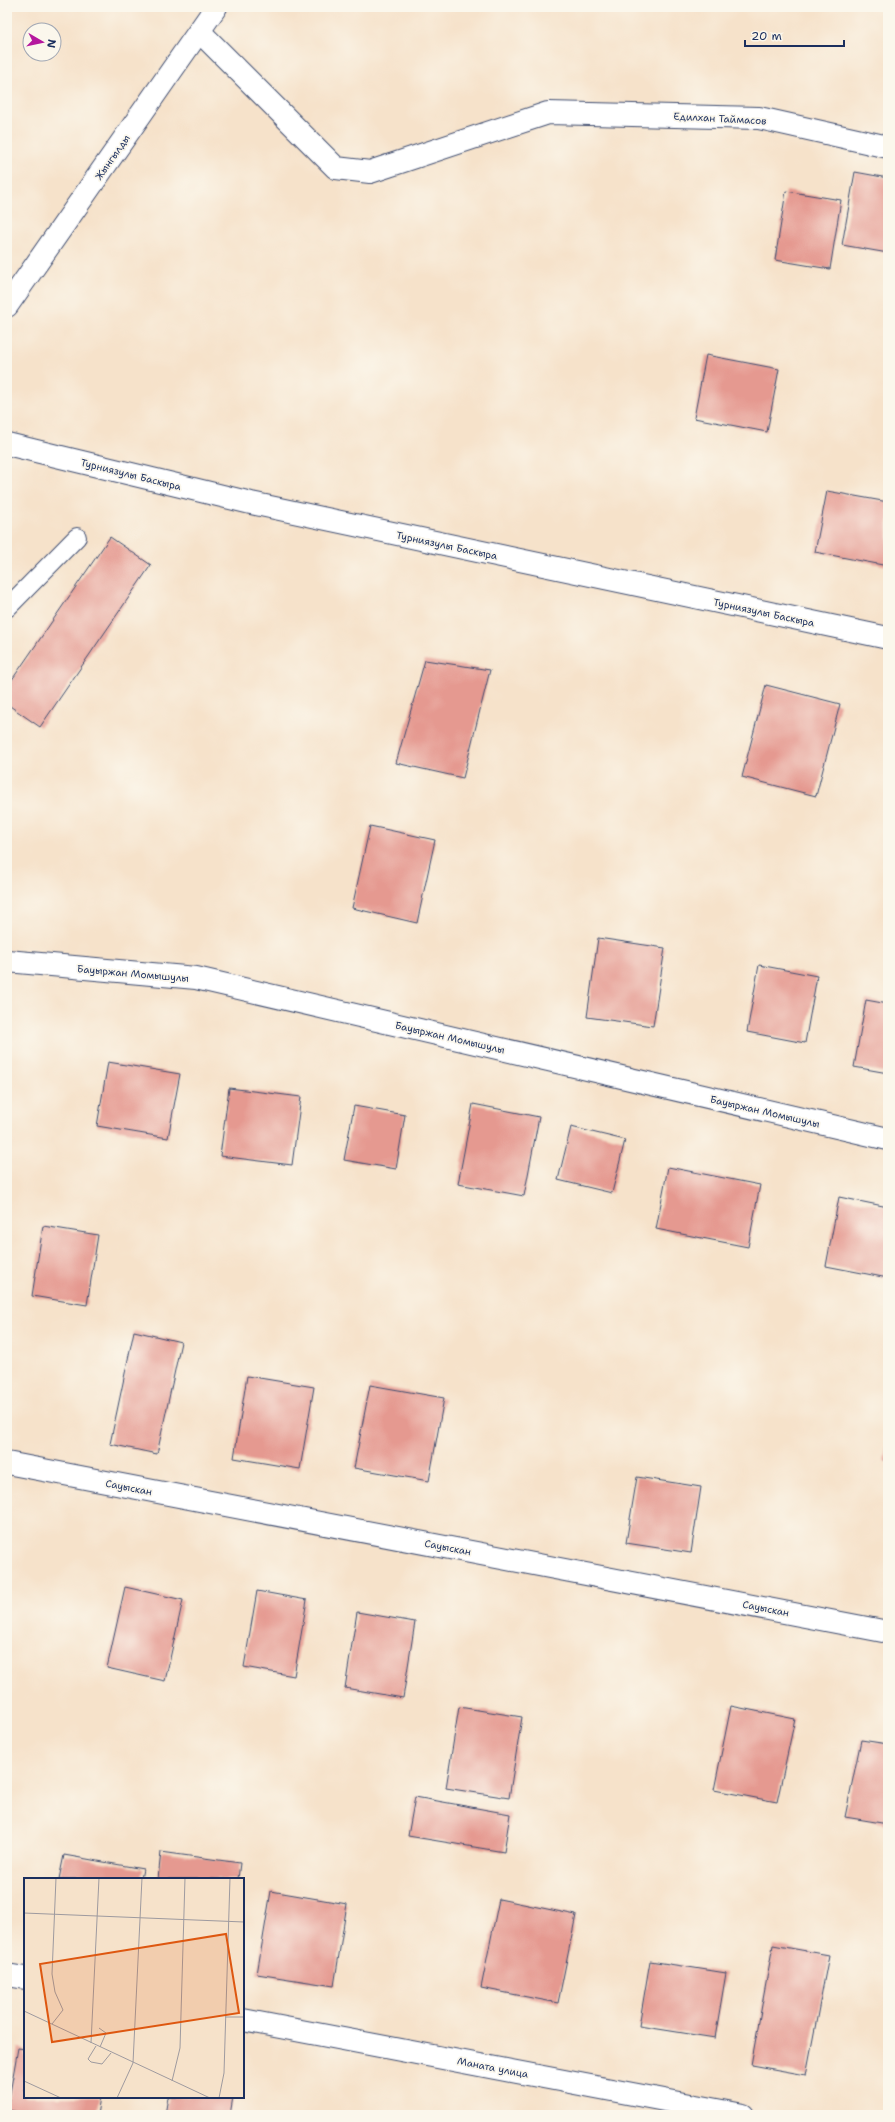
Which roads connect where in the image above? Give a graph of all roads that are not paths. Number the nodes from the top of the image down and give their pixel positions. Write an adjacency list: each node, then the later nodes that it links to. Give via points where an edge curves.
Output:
1 (216, 7): 2 (street, Жынгылды)
2 (200, 32): 3 (street, Едилхан Таймасов, via 336,168 370,172 548,113 759,118); 4 (street, Жынгылды)
3 (888, 147)
4 (7, 306)
5 (7, 444): 8 (street, Турниязулы Баскыра, via 251,503)
6 (77, 537): 7 (lane)
7 (7, 608)
8 (888, 638)
9 (7, 961): 10 (street, Бауыржан Момышулы, via 196,978)
10 (888, 1139)
11 (7, 1463): 12 (street, Сауыскан)
12 (888, 1632)
13 (7, 1975): 14 (street)
14 (24, 1978)
15 (244, 2020): 16 (street, Маната улица)
16 (743, 2115)

